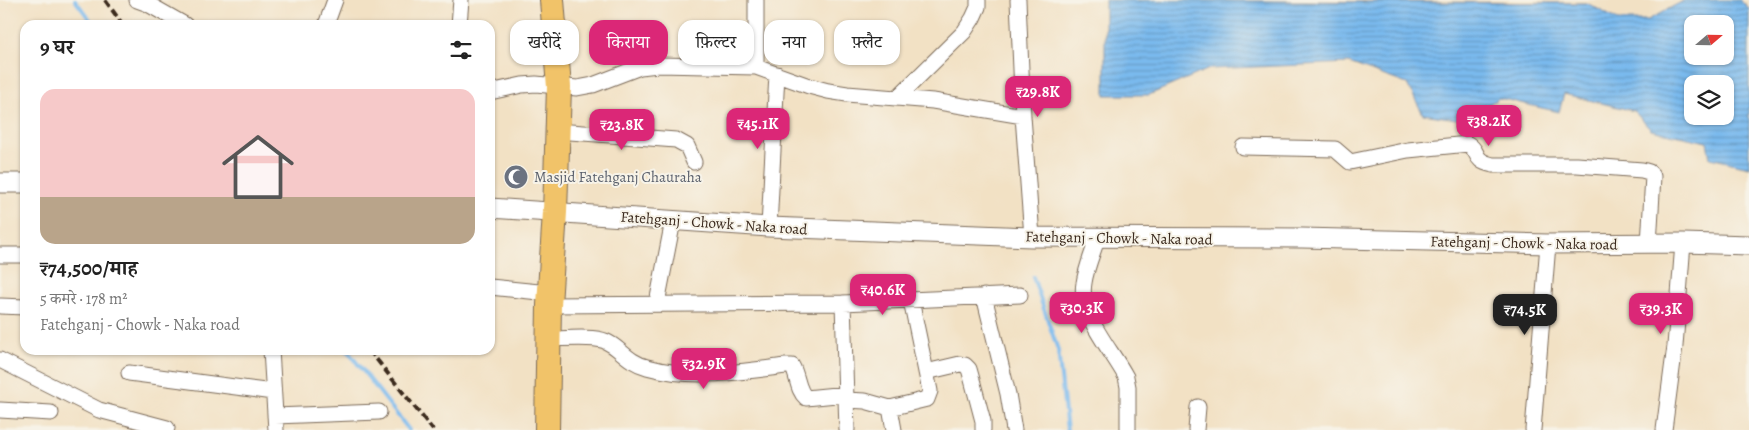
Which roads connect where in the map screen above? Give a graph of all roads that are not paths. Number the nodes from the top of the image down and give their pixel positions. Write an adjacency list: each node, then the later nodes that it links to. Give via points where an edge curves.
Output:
1 (137, 0): 8 (street)
2 (335, 0): 9 (street)
3 (460, 0): 10 (street)
4 (552, 0): 13 (main road)
5 (756, 0): 11 (street)
6 (978, 0): 15 (street, via 978,7 964,32)
7 (1018, 0): 16 (street)
8 (177, 20)
9 (328, 20)
10 (459, 20)
11 (756, 67): 12 (street); 13 (street, via 658,65 640,67 593,85)
12 (777, 74): 15 (street, via 828,91); 25 (street)
13 (558, 87): 14 (street, via 536,84); 17 (main road)
14 (495, 91)
15 (897, 98): 16 (street)
16 (1023, 116): 26 (street)
17 (557, 131): 19 (street, via 676,140 687,146); 23 (main road)
18 (1243, 147): 29 (street, via 1335,149 1350,162 1408,150 1468,144 1478,159 1493,165 1577,165 1642,170 1653,176)
19 (694, 162)
20 (0, 183): 21 (street)
21 (20, 183)
22 (495, 208): 23 (street, Fatehganj - Chowk - Naka road)
23 (555, 212): 24 (street, Fatehganj - Chowk - Naka road); 37 (main road)
24 (673, 221): 25 (street, Fatehganj - Chowk - Naka road); 39 (street)
25 (769, 227): 26 (street, Fatehganj - Chowk - Naka road)
26 (1032, 237): 27 (street, Fatehganj - Chowk - Naka road)
27 (1098, 239): 28 (street, Fatehganj - Chowk - Naka road, via 1302,238); 62 (street, via 1083,294 1090,319 1126,377)
28 (1548, 244): 29 (street, Fatehganj - Chowk - Naka road); 64 (street)
29 (1650, 244): 30 (street, Fatehganj - Chowk - Naka road)
30 (1683, 244): 31 (street, Fatehganj - Chowk - Naka road); 65 (street)
31 (1749, 245)
32 (0, 255): 33 (street)
33 (20, 255)
34 (495, 288): 37 (street)
35 (1020, 295): 36 (street)
36 (984, 296): 38 (street); 61 (street)
37 (549, 299): 39 (street); 43 (main road)
38 (911, 300): 40 (street); 46 (street)
39 (657, 303): 40 (street)
40 (843, 303): 49 (street)
41 (0, 306): 42 (street)
42 (20, 307)
43 (548, 339): 49 (street, via 606,341 632,362 678,373 712,375 792,366 806,398); 57 (main road)
44 (271, 355): 48 (street)
45 (0, 360): 56 (street, via 99,410)
46 (926, 372): 51 (street, via 930,391 927,399); 60 (street, via 960,364 969,369)
47 (129, 373): 48 (street)
48 (273, 392): 55 (street)
49 (846, 397): 51 (street); 58 (street)
50 (1198, 407): 63 (street)
51 (890, 408): 59 (street)
52 (0, 410): 54 (street)
53 (379, 412): 55 (street)
54 (51, 413)
55 (275, 423)
56 (167, 428)
57 (547, 430)
58 (847, 430)
59 (894, 430)
60 (983, 430)
61 (1014, 430)
62 (1128, 430)
63 (1196, 430)
64 (1533, 430)
65 (1664, 430)

